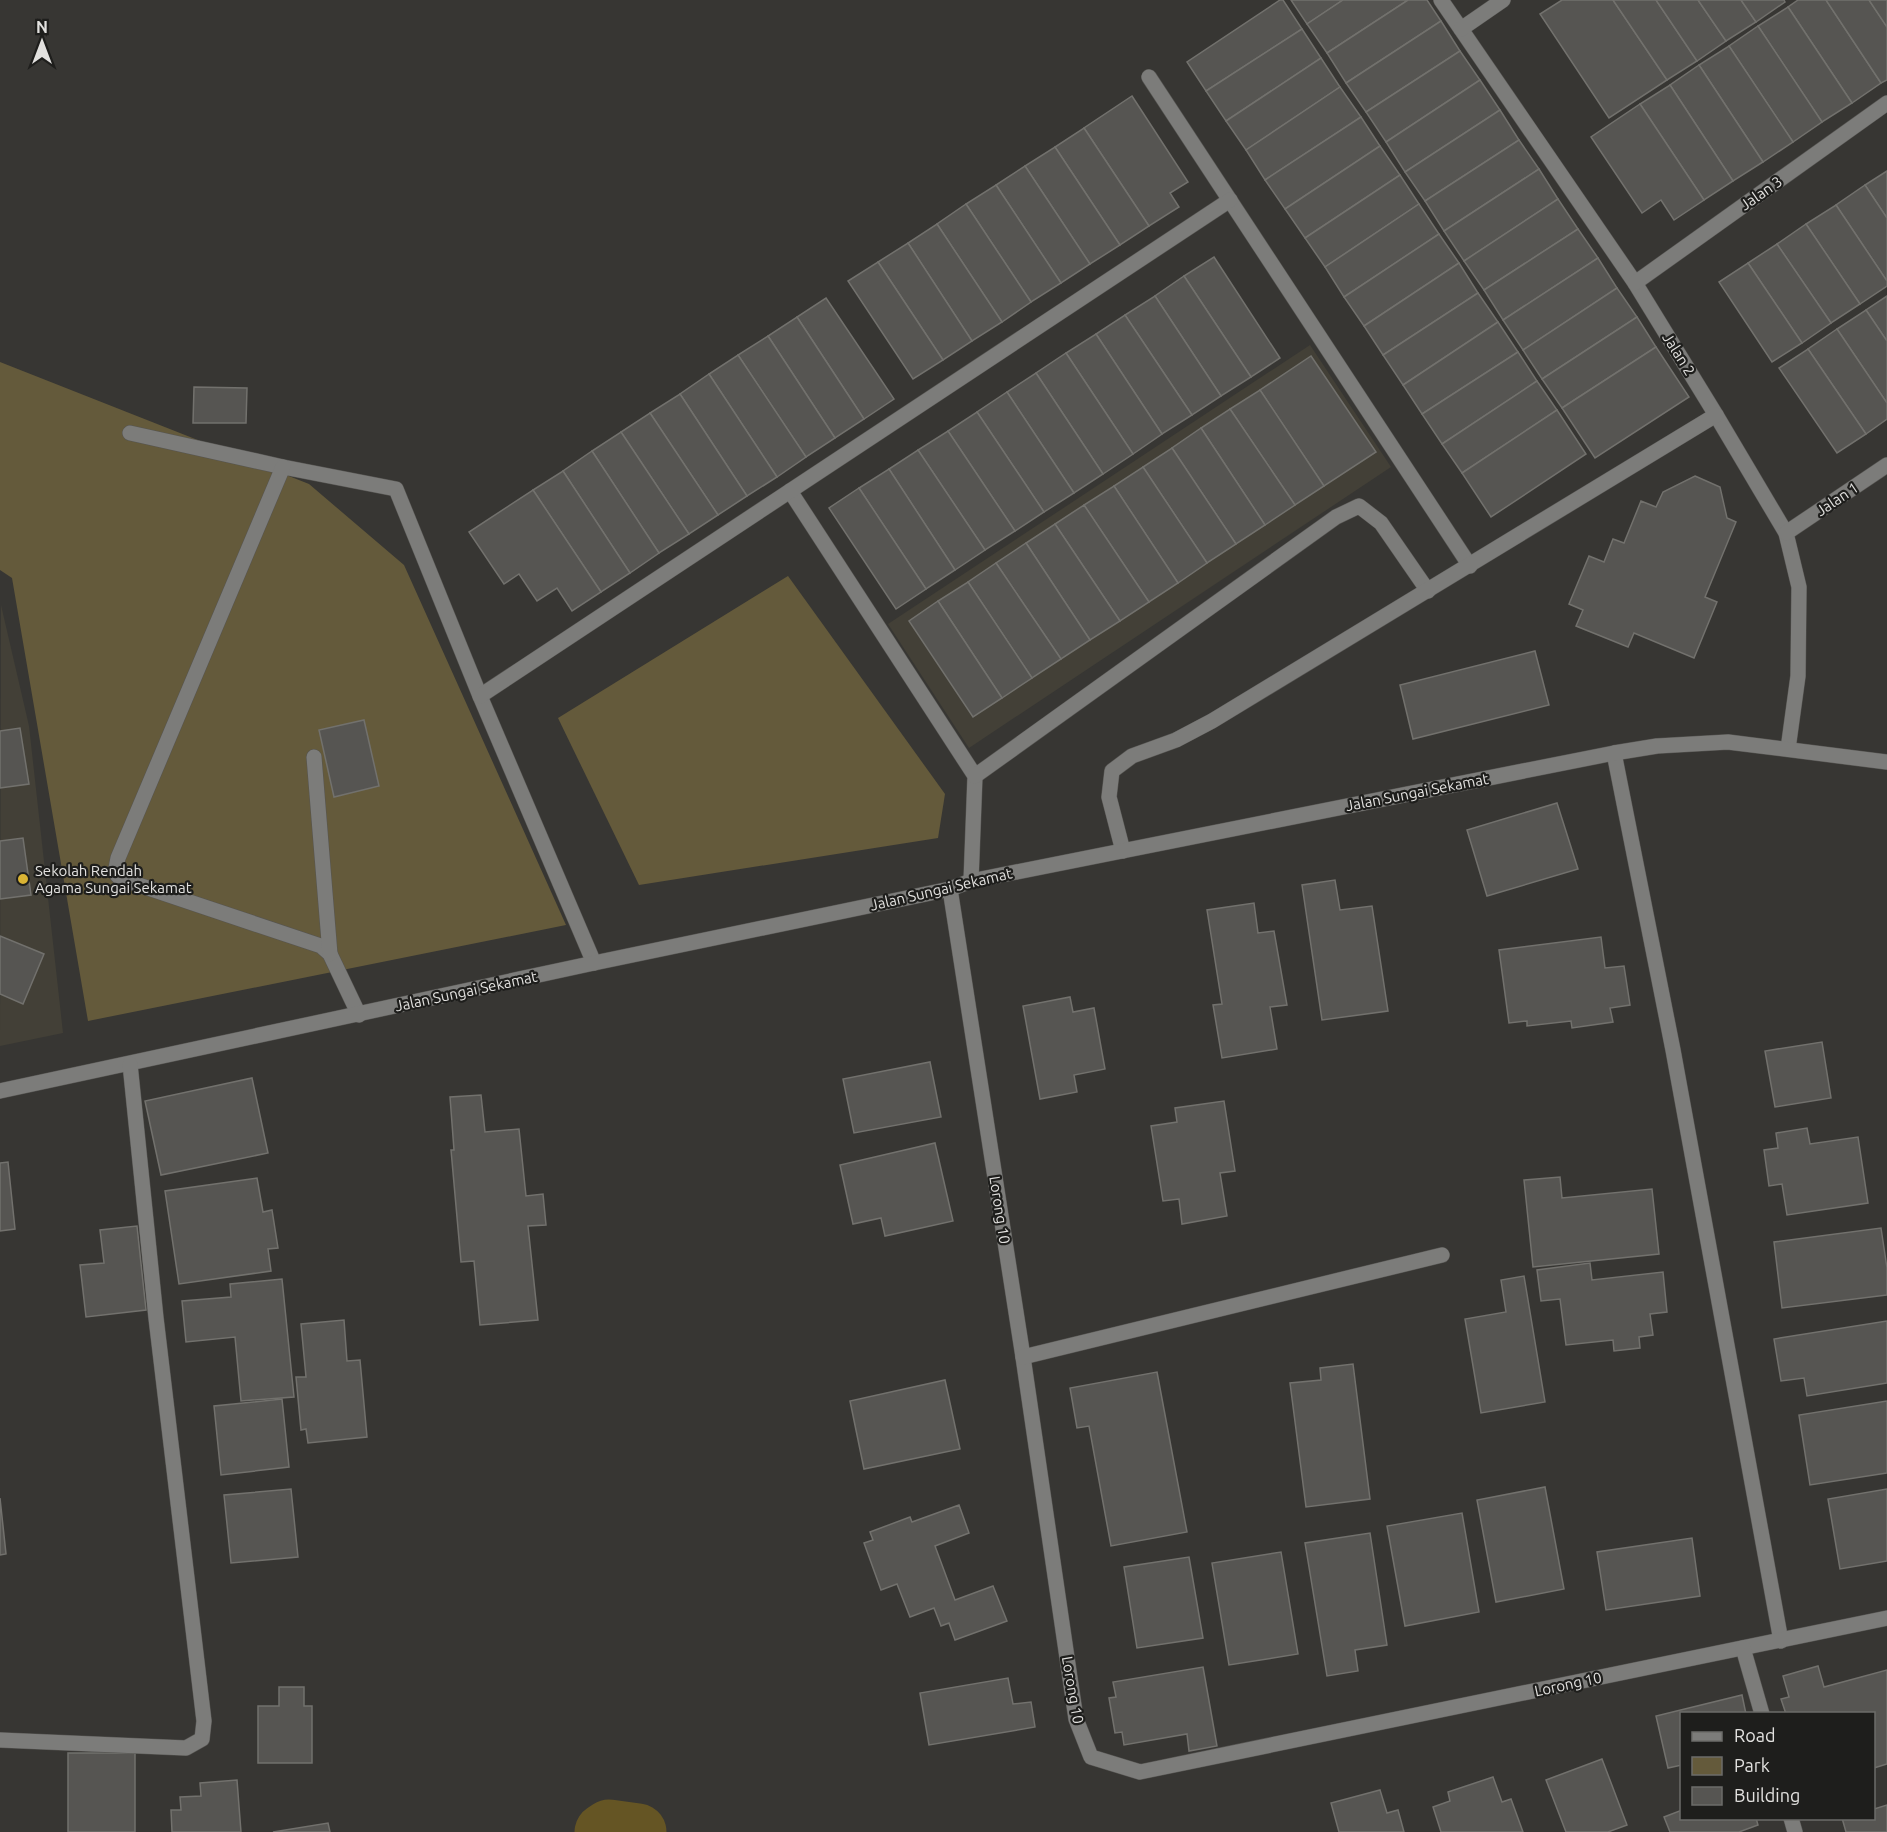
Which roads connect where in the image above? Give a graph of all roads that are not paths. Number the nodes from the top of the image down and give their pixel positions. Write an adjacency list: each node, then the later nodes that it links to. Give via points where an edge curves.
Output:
1 (1441, 0): 3 (street, Jalan 2)
2 (1503, 0): 3 (street)
3 (1461, 29): 7 (street, Jalan 2)
4 (1149, 77): 6 (street)
5 (1887, 103): 7 (street, Jalan 3)
6 (1230, 200): 12 (street); 14 (street)
7 (1635, 283): 8 (street, Jalan 2)
8 (1716, 415): 13 (street, Jalan 2); 14 (street)
9 (130, 433): 11 (street)
10 (1887, 465): 13 (street, Jalan 1)
11 (283, 467): 16 (street, via 396,489); 25 (street, via 116,868 121,879 314,943)
12 (790, 491): 16 (street); 21 (street)
13 (1786, 533): 17 (street, Jalan 2, via 1800,587 1798,676)
14 (1470, 566): 15 (street)
15 (1428, 591): 21 (street, via 1382,523 1359,506 1336,517); 22 (street, via 1212,721 1132,756 1112,771 1109,797)
16 (480, 696): 26 (street)
17 (1788, 749): 18 (street, Jalan Sungai Sekamat, via 1728,741); 20 (street, Jalan Sungai Sekamat)
18 (1614, 753): 22 (street, Jalan Sungai Sekamat); 33 (street, via 1673,1050)
19 (314, 757): 25 (street)
20 (1887, 762)
21 (975, 776): 23 (street)
22 (1123, 851): 23 (street, Jalan Sungai Sekamat)
23 (971, 881): 24 (street, Jalan Sungai Sekamat)
24 (950, 889): 26 (street, Jalan Sungai Sekamat); 31 (street, Lorong 10)
25 (330, 954): 27 (street)
26 (594, 963): 27 (street, Jalan Sungai Sekamat)
27 (359, 1015): 28 (street, Jalan Sungai Sekamat)
28 (130, 1064): 29 (street, Jalan Sungai Sekamat); 36 (street, via 204,1721 202,1739 186,1748)
29 (0, 1091)
30 (1442, 1255): 31 (street)
31 (1023, 1357): 34 (street, Lorong 10, via 1076,1719 1091,1757 1140,1772)
32 (1887, 1618): 33 (street, Lorong 10)
33 (1781, 1641): 34 (street, Lorong 10)
34 (1743, 1648): 35 (street)
35 (1762, 1712)
36 (0, 1740)

